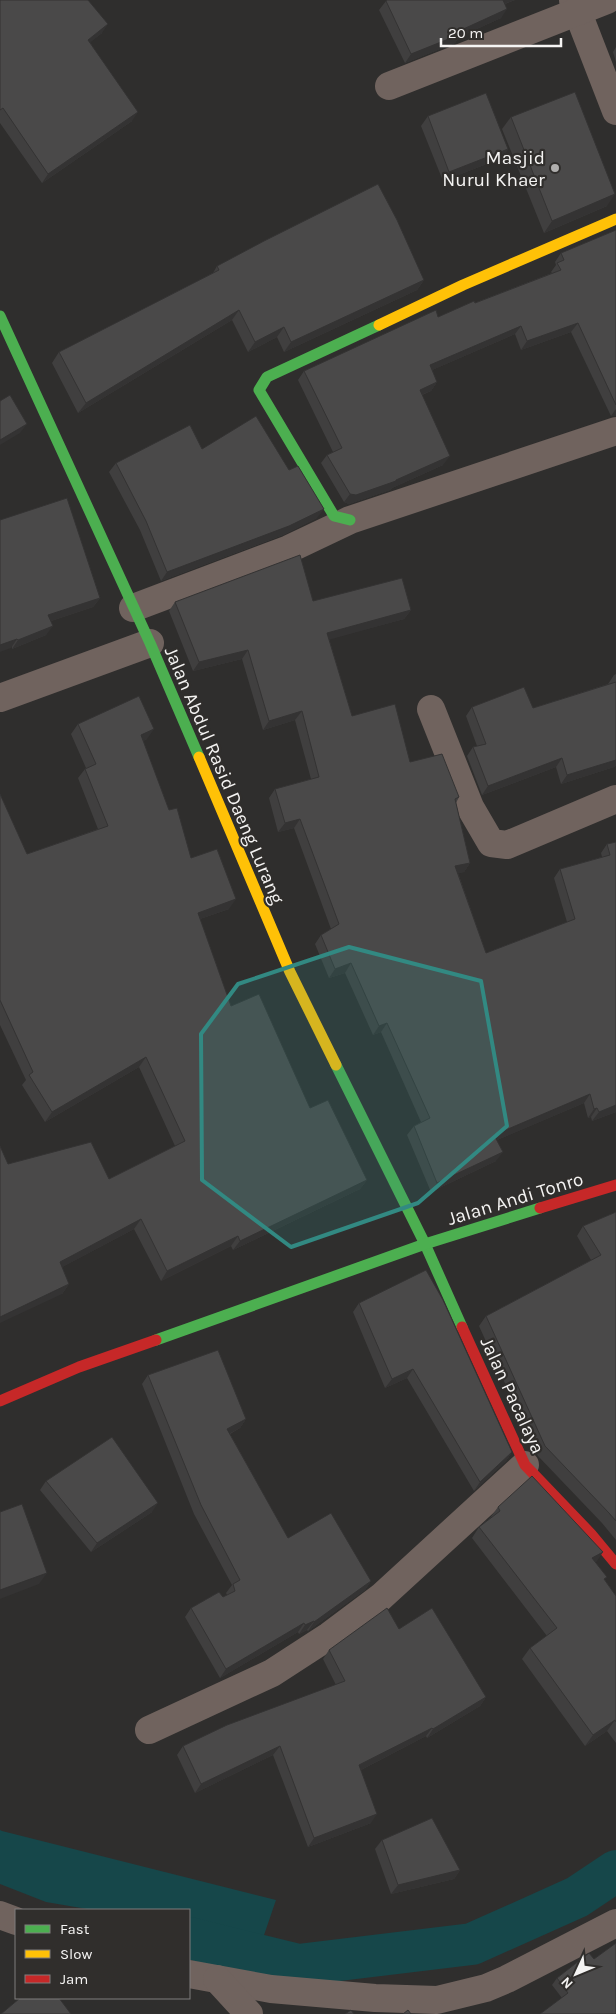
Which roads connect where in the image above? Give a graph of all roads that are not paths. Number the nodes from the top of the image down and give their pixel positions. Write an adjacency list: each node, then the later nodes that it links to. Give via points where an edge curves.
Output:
1 (607, 0): 2 (street)
2 (575, 6): 3 (street); 4 (street)
3 (389, 86)
4 (616, 111)
5 (616, 219): 8 (street, via 463,285 267,377 259,390 334,516)
6 (0, 316): 9 (street, Jalan Abdul Rasid Daeng Lurang)
7 (616, 431): 8 (street)
8 (350, 520): 9 (street, via 289,549)
9 (133, 608): 10 (street, Jalan Abdul Rasid Daeng Lurang)
10 (150, 643): 11 (street); 15 (street, Jalan Abdul Rasid Daeng Lurang, via 290,972)
11 (0, 698)
12 (431, 710): 13 (street, via 470,807 491,843 507,845)
13 (616, 799)
14 (616, 1186): 15 (street, Jalan Andi Tonro)
15 (425, 1244): 16 (street, Jalan Andi Tonro, via 78,1367); 17 (street, Jalan Pacalaya)
16 (0, 1401)
17 (525, 1465): 18 (street, Jalan Pacalaya); 19 (street, via 382,1596 329,1636 272,1673)
18 (616, 1564)
19 (149, 1730)
20 (0, 1915): 21 (street)
21 (15, 1921)
22 (616, 1923): 25 (street, via 507,1979 486,1988 437,2000)
23 (190, 1974): 24 (street)
24 (216, 1980): 25 (street); 26 (street)
25 (271, 1989): 26 (street)
26 (246, 2013)

